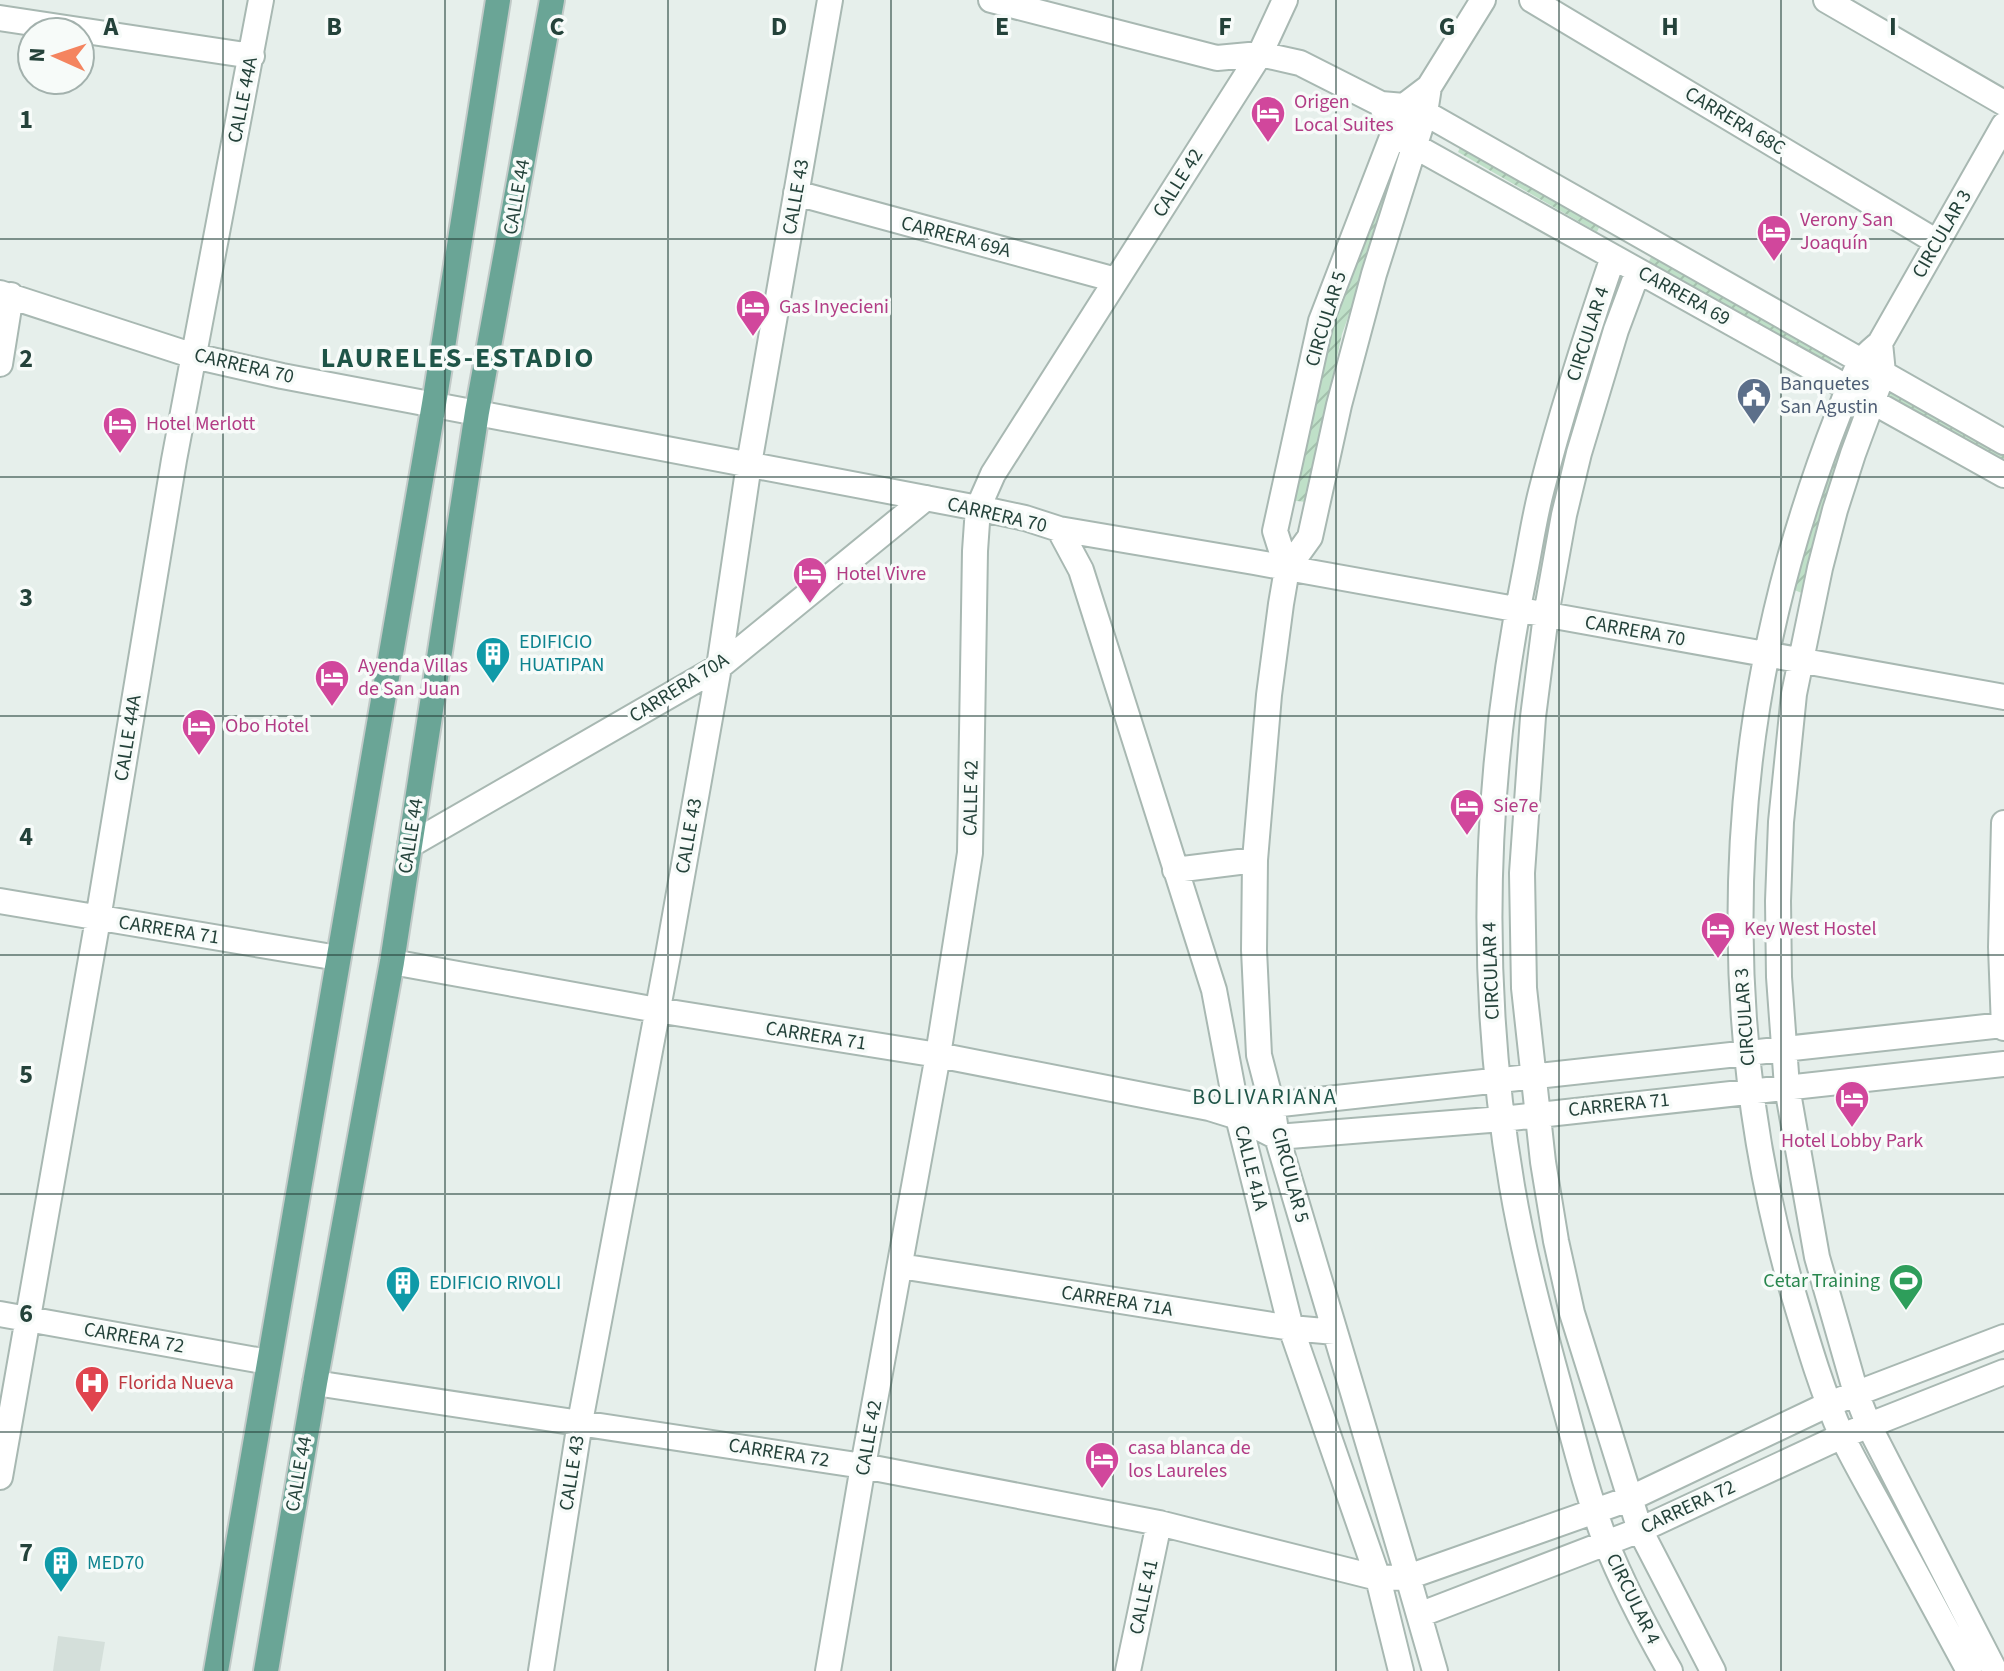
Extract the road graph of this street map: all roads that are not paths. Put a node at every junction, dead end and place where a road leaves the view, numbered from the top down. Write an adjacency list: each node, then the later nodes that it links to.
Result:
1 (261, 0): 14 (street, CALLE 44A)
2 (498, 0): 32 (main road)
3 (552, 0): 33 (main road, CALLE 44)
4 (830, 0): 19 (street, CALLE 43)
5 (991, 0): 11 (street, CARRERA 69)
6 (1285, 0): 13 (street, CALLE 42)
7 (1483, 0): 16 (street, CIRCULAR 5)
8 (1532, 0): 20 (street, CARRERA 68C)
9 (1826, 0): 15 (street)
10 (26, 11): 12 (street); 14 (street)
11 (1083, 11): 13 (street, CARRERA 69)
12 (0, 18)
13 (1260, 54): 16 (street, CARRERA 69); 23 (street, CALLE 42)
14 (252, 56): 26 (street, CALLE 44A)
15 (2004, 103)
16 (1403, 108): 18 (street, CIRCULAR 5); 18 (street); 27 (street, CARRERA 69)
17 (2004, 125): 20 (street, CIRCULAR 3)
18 (1404, 140): 21 (street, CARRERA 69); 40 (street, CIRCULAR 5); 40 (street, CIRCULAR 5)
19 (796, 193): 23 (street, CARRERA 69A); 35 (street, CALLE 43)
20 (1937, 242): 25 (street, CIRCULAR 3)
21 (1613, 257): 22 (street, CARRERA 69); 41 (street, CIRCULAR 4)
22 (1638, 271): 30 (street, CARRERA 69); 42 (street, CIRCULAR 4)
23 (1116, 280): 38 (street, CALLE 42)
24 (5, 294): 26 (street, CARRERA 70); 28 (street)
25 (1880, 343): 27 (street, CIRCULAR 3); 29 (street, CIRCULAR 3)
26 (194, 356): 32 (street, CARRERA 70); 56 (street, CALLE 44A)
27 (1861, 360): 29 (street, CARRERA 69); 30 (street, CIRCULAR 3)
28 (0, 364)
29 (1883, 373): 31 (street, CIRCULAR 3); 34 (street, CARRERA 69)
30 (1849, 388): 31 (street, CARRERA 69); 43 (street, CIRCULAR 3)
31 (1871, 401): 36 (street, CARRERA 69); 44 (street, CIRCULAR 3)
32 (434, 404): 33 (street, CARRERA 70); 57 (main road)
33 (477, 412): 35 (street, CARRERA 70); 48 (main road, CALLE 44)
34 (2004, 442)
35 (749, 464): 37 (street, CARRERA 70); 45 (street, CALLE 43)
36 (2004, 475)
37 (926, 498): 38 (street, CARRERA 70); 45 (street, CARRERA 70A)
38 (978, 508): 39 (street, CARRERA 70); 63 (street, CALLE 42)
39 (1059, 529): 40 (street, CARRERA 70); 50 (street, CALLE 41A)
40 (1287, 569): 41 (street, CARRERA 70); 49 (street, CIRCULAR 5)
41 (1517, 609): 42 (street, CARRERA 70); 51 (street, CIRCULAR 4)
42 (1546, 615): 43 (street, CARRERA 70); 52 (street, CIRCULAR 4)
43 (1767, 654): 44 (street, CARRERA 70); 54 (street, CIRCULAR 3)
44 (1800, 660): 46 (street, CARRERA 70); 55 (street, CIRCULAR 3)
45 (719, 667): 48 (street, CARRERA 70A); 59 (street, CALLE 43)
46 (2004, 697)
47 (2004, 823): 60 (street)
48 (410, 845): 58 (main road, CALLE 44)
49 (1255, 860): 50 (street); 69 (street, CIRCULAR 5)
50 (1175, 870): 71 (street, CALLE 41A)
51 (1489, 872): 52 (street); 66 (street, CIRCULAR 4)
52 (1522, 873): 65 (street, CIRCULAR 4)
53 (0, 901): 56 (street, CARRERA 71)
54 (1741, 901): 55 (street); 62 (street, CIRCULAR 3)
55 (1778, 901): 61 (street, CIRCULAR 3)
56 (98, 919): 57 (street, CARRERA 71); 77 (street, CALLE 44A)
57 (338, 958): 82 (main road)
58 (392, 962): 59 (street, CARRERA 71); 84 (main road, CALLE 44)
59 (657, 1010): 63 (street, CARRERA 71); 87 (street, CALLE 43)
60 (2004, 1026): 61 (street, CARRERA 71)
61 (1783, 1049): 62 (street, CARRERA 71); 67 (street, CIRCULAR 3)
62 (1747, 1053): 65 (street, CARRERA 71); 68 (street, CIRCULAR 3)
63 (938, 1055): 71 (street, CARRERA 71); 74 (street, CALLE 42)
64 (2004, 1064): 67 (street, CARRERA 71)
65 (1535, 1077): 66 (street, CARRERA 71); 70 (street, CIRCULAR 4)
66 (1498, 1081): 69 (street, CARRERA 71); 72 (street, CIRCULAR 4)
67 (1787, 1087): 68 (street, CARRERA 71); 85 (street, CIRCULAR 3)
68 (1751, 1091): 70 (street, CARRERA 71); 86 (street, CIRCULAR 3)
69 (1272, 1105): 71 (street, CARRERA 71); 73 (street, CIRCULAR 5)
70 (1537, 1114): 72 (street, CARRERA 71); 75 (street, CIRCULAR 4)
71 (1238, 1117): 73 (street, CARRERA 71); 79 (street, CALLE 41A)
72 (1502, 1119): 73 (street, CARRERA 71); 78 (street, CIRCULAR 4)
73 (1277, 1137): 80 (street, CIRCULAR 5)
74 (900, 1266): 79 (street, CARRERA 71A); 90 (street, CALLE 42)
75 (1572, 1313): 78 (street); 92 (street, CIRCULAR 4)
76 (0, 1314): 77 (street, CARRERA 72)
77 (28, 1319): 82 (street, CARRERA 72); 91 (street, CALLE 44A)
78 (1541, 1320): 93 (street, CIRCULAR 4)
79 (1291, 1328): 80 (street, CARRERA 71A); 98 (street, CALLE 41A)
80 (1335, 1332): 97 (street, CIRCULAR 5)
81 (2004, 1337): 85 (street, CARRERA 72)
82 (268, 1362): 100 (main road)
83 (2004, 1372): 88 (street, CARRERA 72)
84 (315, 1383): 87 (street, CARRERA 72); 101 (main road, CALLE 44)
85 (1856, 1393): 86 (street, CARRERA 72); 88 (street, CIRCULAR 3)
86 (1829, 1404): 89 (street, CIRCULAR 3); 92 (street, CARRERA 72)
87 (580, 1422): 90 (street, CARRERA 72); 102 (street, CALLE 43)
88 (1869, 1426): 89 (street, CARRERA 72); 110 (street, CIRCULAR 3)
89 (1842, 1436): 95 (street, CARRERA 72); 109 (street, CIRCULAR 3)
90 (863, 1466): 94 (street, CARRERA 72); 103 (street, CALLE 42)
91 (0, 1477)
92 (1629, 1499): 93 (street, CARRERA 72); 95 (street, CIRCULAR 4)
93 (1595, 1512): 96 (street, CIRCULAR 4); 97 (street, CARRERA 72)
94 (1159, 1523): 98 (street, CARRERA 72); 104 (street, CALLE 41)
95 (1640, 1530): 96 (street, CARRERA 72); 108 (street, CIRCULAR 4)
96 (1606, 1543): 99 (street, CARRERA 72); 107 (street, CIRCULAR 4)
97 (1408, 1577): 98 (street, CARRERA 72); 99 (street, CIRCULAR 5)
98 (1378, 1578): 99 (street, CARRERA 72); 105 (street, CALLE 41A)
99 (1419, 1615): 106 (street, CIRCULAR 5)
100 (216, 1671)
101 (266, 1671)
102 (541, 1671)
103 (828, 1671)
104 (1128, 1671)
105 (1401, 1671)
106 (1435, 1671)
107 (1670, 1671)
108 (1713, 1671)
109 (1969, 1671)
110 (1995, 1671)

